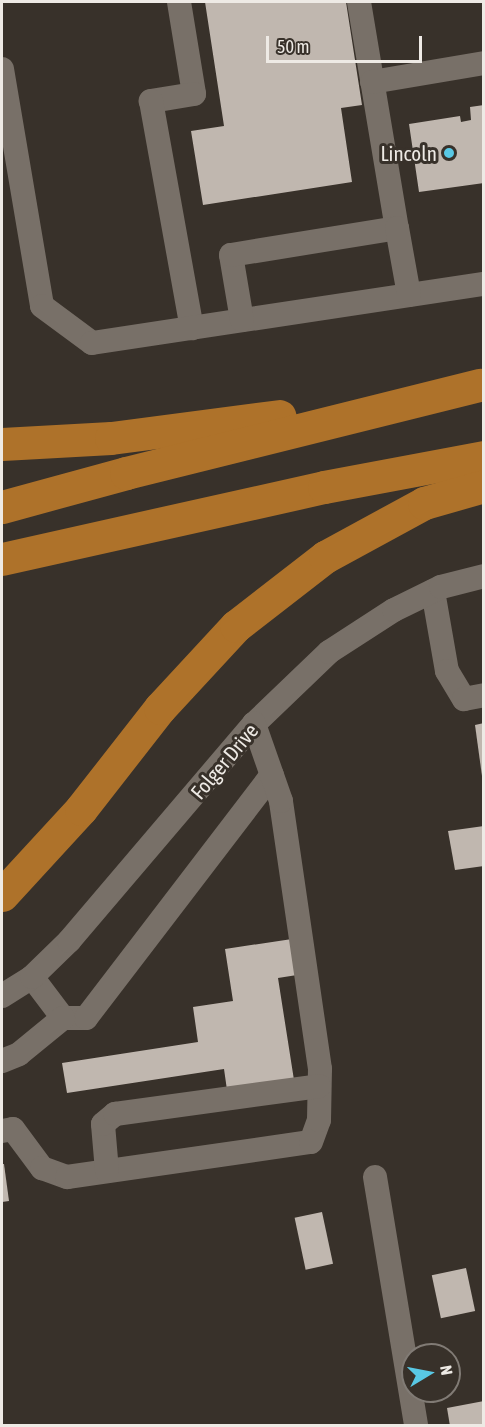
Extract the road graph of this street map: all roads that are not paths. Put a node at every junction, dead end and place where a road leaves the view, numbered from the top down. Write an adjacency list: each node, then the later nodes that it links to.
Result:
1 (179, 2): 10 (street)
2 (359, 2): 5 (street)
3 (483, 63): 5 (street)
4 (2, 69): 10 (street)
5 (372, 82): 6 (street)
6 (397, 228): 8 (street); 9 (street)
7 (483, 284): 8 (street)
8 (409, 295): 9 (street)
9 (242, 320): 10 (street)
10 (192, 328)
11 (482, 385): 12 (highway); 15 (highway)
12 (2, 444)
13 (483, 457): 16 (highway)
14 (483, 486): 22 (highway)
15 (2, 507)
16 (2, 559)
17 (483, 576): 18 (street, Folger Drive)
18 (433, 591): 19 (street); 20 (street, Folger Drive)
19 (483, 694)
20 (254, 724): 21 (street); 23 (street, Folger Drive)
21 (272, 775): 25 (street); 27 (street)
22 (2, 895)
23 (32, 977): 24 (street, Folger Drive); 25 (street)
24 (2, 996)
25 (63, 1018): 26 (street)
26 (2, 1061)
27 (319, 1086): 29 (street); 29 (street)
28 (2, 1131): 29 (street)
29 (107, 1171)
30 (375, 1177): 31 (street)
31 (416, 1425)

